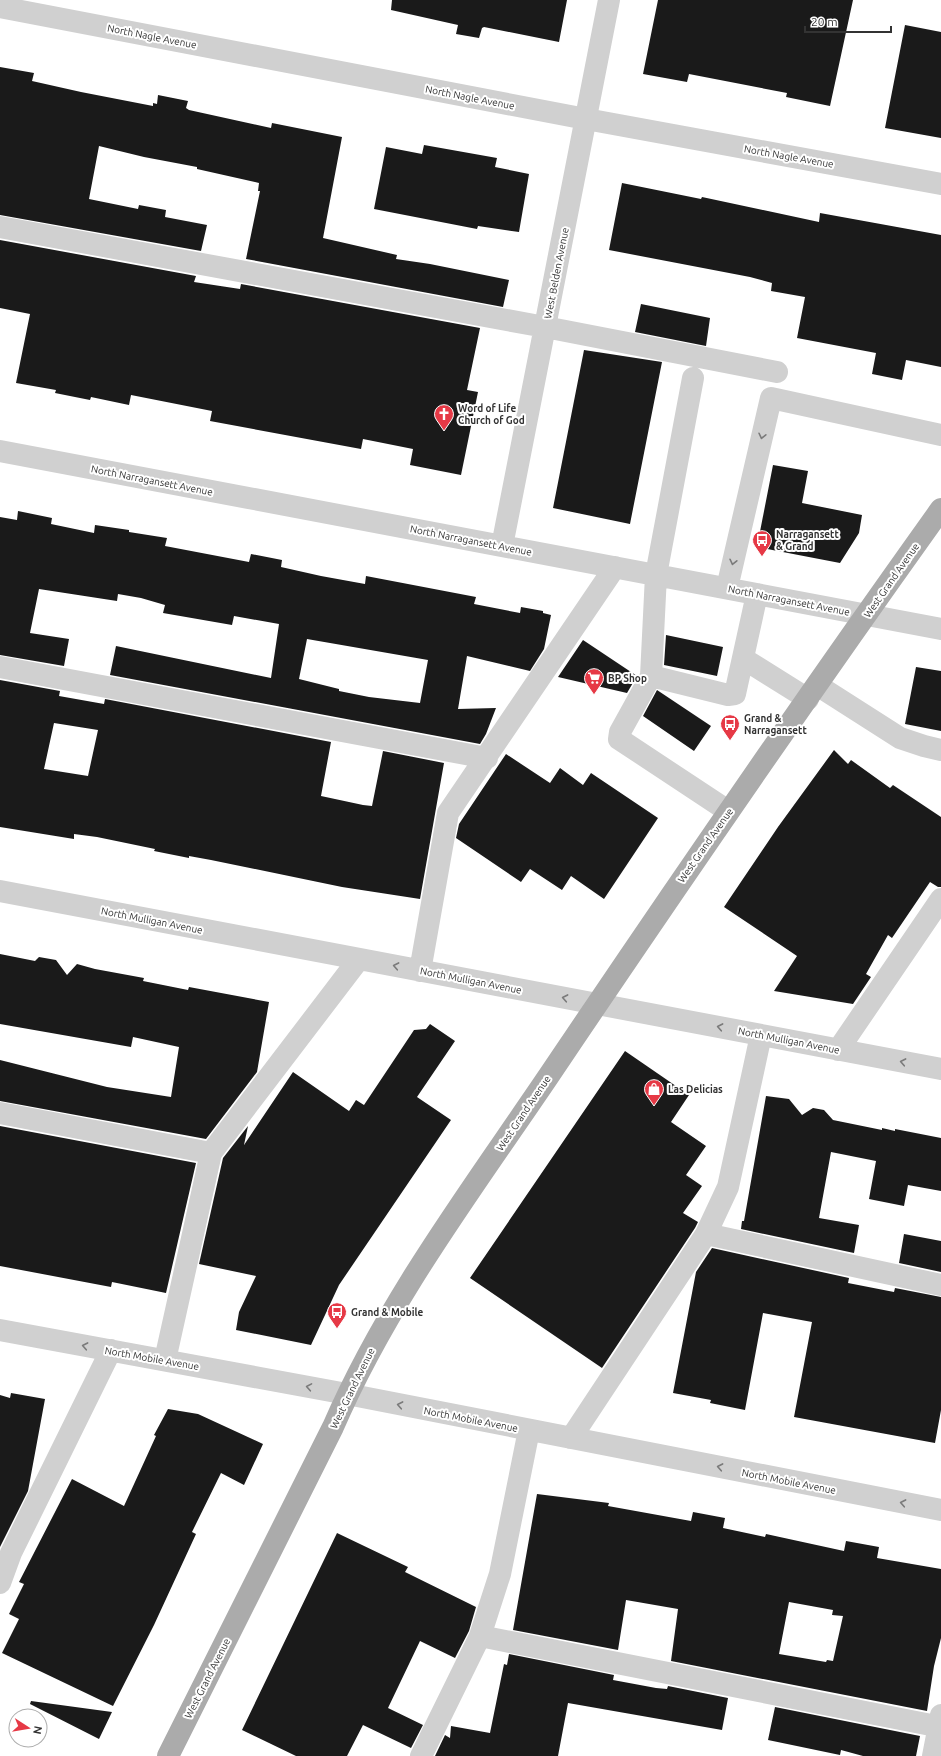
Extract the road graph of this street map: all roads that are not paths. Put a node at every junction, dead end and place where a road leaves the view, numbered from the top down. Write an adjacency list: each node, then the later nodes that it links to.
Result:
1 (609, 0): 3 (street, West Belden Avenue)
2 (0, 7): 3 (street, North Nagle Avenue)
3 (586, 119): 4 (street, North Nagle Avenue); 6 (street, West Belden Avenue)
4 (941, 184)
5 (0, 227): 6 (street)
6 (545, 327): 7 (street); 12 (street, West Belden Avenue)
7 (777, 372)
8 (693, 378): 14 (street)
9 (941, 435): 15 (street, one-way to 15)
10 (0, 451): 12 (street, North Narragansett Avenue)
11 (941, 508): 17 (main road, West Grand Avenue)
12 (502, 546): 13 (street, North Narragansett Avenue)
13 (615, 567): 14 (street, North Narragansett Avenue); 24 (street)
14 (656, 575): 15 (street, North Narragansett Avenue); 21 (street)
15 (726, 588): 16 (street, North Narragansett Avenue)
16 (757, 594): 17 (street, North Narragansett Avenue); 19 (street)
17 (867, 615): 18 (street, North Narragansett Avenue); 22 (main road, West Grand Avenue)
18 (941, 629)
19 (744, 659): 21 (street); 22 (street)
20 (0, 667): 24 (street)
21 (651, 676): 25 (street)
22 (813, 692): 23 (street); 25 (main road, West Grand Avenue)
23 (941, 750)
24 (487, 758): 29 (street)
25 (728, 811): 30 (main road, West Grand Avenue)
26 (0, 892): 28 (street, North Mulligan Avenue)
27 (941, 899): 32 (street)
28 (359, 959): 29 (street, North Mulligan Avenue, one-way to 28); 35 (street)
29 (420, 971): 30 (street, North Mulligan Avenue, one-way to 29)
30 (597, 1004): 31 (street, North Mulligan Avenue, one-way to 30); 41 (main road, West Grand Avenue)
31 (761, 1035): 32 (street, North Mulligan Avenue); 36 (street)
32 (838, 1050): 33 (street, North Mulligan Avenue, one-way to 32)
33 (941, 1069)
34 (0, 1113): 35 (street)
35 (210, 1153): 40 (street)
36 (706, 1234): 37 (street); 43 (street)
37 (941, 1285)
38 (0, 1330): 39 (street, North Mobile Avenue, one-way to 38)
39 (111, 1350): 40 (street, North Mobile Avenue); 45 (street)
40 (165, 1360): 41 (street, North Mobile Avenue, one-way to 40)
41 (347, 1394): 42 (street, North Mobile Avenue, one-way to 41); 49 (main road, West Grand Avenue)
42 (529, 1430): 43 (street, North Mobile Avenue); 47 (street)
43 (571, 1438): 44 (street, North Mobile Avenue, one-way to 43)
44 (941, 1510)
45 (6, 1552): 46 (street)
46 (0, 1583)
47 (480, 1636): 48 (street); 50 (street)
48 (940, 1723): 51 (street)
49 (168, 1756)
50 (421, 1756)
51 (933, 1756)

